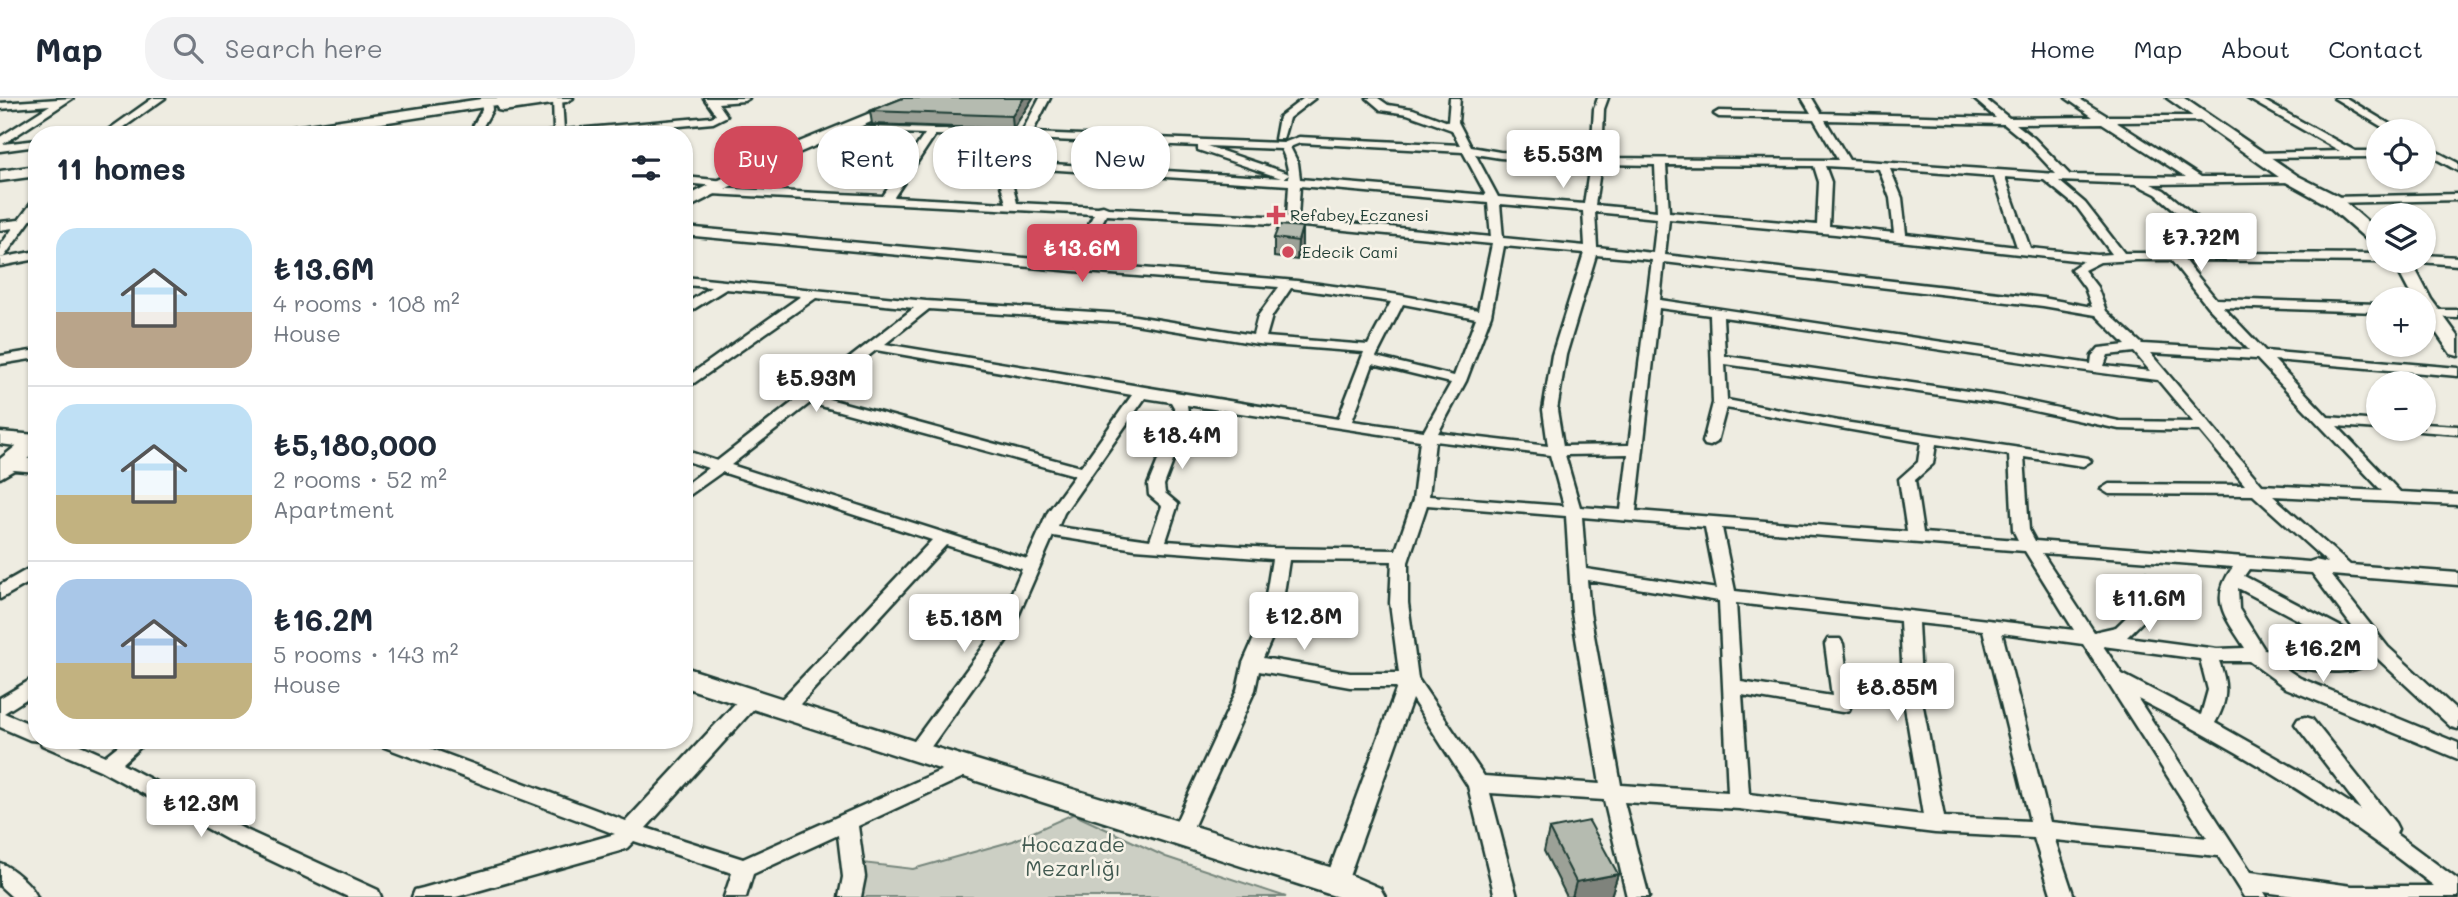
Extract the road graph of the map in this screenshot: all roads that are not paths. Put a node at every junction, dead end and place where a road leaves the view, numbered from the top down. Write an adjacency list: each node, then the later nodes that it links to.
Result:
1 (160, 98): 28 (street)
2 (517, 98): 19 (street)
3 (744, 98): 18 (street)
4 (920, 98): 34 (street)
5 (1045, 98): 35 (street)
6 (1310, 98): 41 (street)
7 (1372, 98): 36 (street)
8 (1455, 98): 36 (street)
9 (1602, 98): 52 (street)
10 (1807, 98): 22 (street)
11 (1978, 98): 25 (street)
12 (2071, 98): 26 (street)
13 (2174, 98): 23 (street)
14 (2252, 98): 48 (street)
15 (2339, 98): 24 (street)
16 (66, 99): 20 (street); 42 (street)
17 (561, 99): 19 (street); 32 (street)
18 (710, 99): 27 (street)
19 (486, 104): 29 (street); 30 (street); 31 (street)
20 (0, 106)
21 (1719, 114): 22 (street)
22 (1818, 116): 25 (street); 54 (street)
23 (2205, 118): 26 (street); 50 (street)
24 (2375, 119)
25 (2003, 121): 26 (street); 64 (street)
26 (2111, 121): 66 (street)
27 (673, 124): 33 (street)
28 (119, 126)
29 (336, 126)
30 (370, 126)
31 (477, 126)
32 (559, 126)
33 (648, 126)
34 (849, 126)
35 (1031, 126)
36 (1456, 128): 45 (street)
37 (919, 131): 38 (street)
38 (932, 131): 76 (street)
39 (1057, 136): 40 (street)
40 (1183, 141): 41 (street); 67 (street)
41 (1281, 141): 45 (street); 67 (street)
42 (0, 142)
43 (28, 144): 44 (street)
44 (0, 148)
45 (1467, 151): 52 (street); 78 (street)
46 (2436, 151): 47 (street)
47 (2458, 152)
48 (2352, 154): 49 (street); 50 (street)
49 (2366, 154)
50 (2259, 156): 65 (street)
51 (2436, 156): 57 (street)
52 (1596, 161): 53 (street); 81 (street)
53 (1660, 162): 55 (street); 84 (street)
54 (1845, 163): 55 (street); 56 (street)
55 (1819, 164): 88 (street)
56 (1883, 166): 60 (street); 91 (street)
57 (2458, 167)
58 (1057, 168): 67 (street)
59 (28, 172): 61 (street)
60 (1998, 173): 62 (street); 94 (street)
61 (0, 176)
62 (2046, 176): 64 (street); 100 (street)
63 (28, 178): 70 (street)
64 (2066, 178): 68 (street)
65 (2292, 179): 66 (street); 79 (street)
66 (2199, 180): 68 (street)
67 (1295, 181): 78 (street); 85 (street)
68 (2136, 181): 97 (street)
69 (693, 182): 71 (street)
70 (0, 183)
71 (714, 186)
72 (715, 189): 77 (street)
73 (750, 189): 76 (street)
74 (1008, 189): 80 (street)
75 (2458, 197): 79 (street)
76 (888, 198): 80 (street)
77 (693, 200)
78 (1494, 200): 81 (street); 92 (street)
79 (2332, 200): 89 (street)
80 (1012, 205): 82 (street)
81 (1589, 208): 84 (street); 93 (street)
82 (1103, 209): 85 (street); 106 (street)
83 (28, 216): 86 (street)
84 (1663, 217): 88 (street); 99 (street)
85 (1292, 221): 92 (street)
86 (23, 223): 87 (street); 95 (street)
87 (0, 226)
88 (1823, 229): 91 (street)
89 (2366, 230)
90 (693, 232): 106 (street)
91 (1900, 238): 94 (street)
92 (1498, 240): 93 (street); 121 (street)
93 (1591, 250): 99 (street); 151 (street)
94 (2025, 252): 102 (street)
95 (0, 254)
96 (2174, 256): 97 (street); 100 (street); 113 (street)
97 (2236, 256): 101 (street)
98 (28, 257): 105 (street)
99 (1658, 257): 112 (street); 118 (street)
100 (2121, 257): 102 (street)
101 (2366, 258)
102 (2097, 259): 118 (street)
103 (2436, 260): 104 (street)
104 (2458, 261)
105 (0, 262)
106 (1073, 267): 108 (street)
107 (693, 282): 109 (street)
108 (1287, 284): 111 (street); 123 (street)
109 (723, 285): 110 (street); 114 (street)
110 (813, 294): 115 (street); 135 (street)
111 (1399, 299): 121 (street); 127 (street)
112 (1653, 303): 119 (street); 150 (street)
113 (2212, 303): 116 (street); 129 (street)
114 (693, 305)
115 (926, 305): 123 (street); 124 (street)
116 (2366, 307)
117 (2436, 309): 120 (street)
118 (2101, 312): 125 (street)
119 (1716, 313): 130 (street); 132 (street)
120 (2458, 314)
121 (1484, 315): 136 (street)
122 (2436, 321): 126 (street)
123 (1258, 340): 127 (street)
124 (875, 346): 137 (street); 138 (street)
125 (2138, 349): 129 (street); 132 (street); 134 (street)
126 (2458, 350)
127 (1370, 354): 136 (street); 142 (street)
128 (28, 355): 131 (street)
129 (2261, 355): 133 (street); 141 (street)
130 (1720, 359): 140 (street); 144 (street)
131 (0, 360)
132 (2097, 369): 134 (street)
133 (2458, 372)
134 (2159, 376): 144 (street)
135 (693, 380)
136 (1460, 381): 147 (street)
137 (1141, 393): 139 (street); 157 (street)
138 (809, 398): 156 (street); 157 (street)
139 (1176, 398): 142 (street); 171 (street)
140 (1720, 403): 148 (street); 149 (street)
141 (2323, 421): 143 (street); 162 (street)
142 (1343, 424): 147 (street)
143 (2366, 424)
144 (2201, 427): 161 (street)
145 (2436, 429): 146 (street)
146 (2458, 430)
147 (1428, 438): 151 (street); 163 (street)
148 (1929, 439): 152 (street); 170 (street)
149 (1710, 442)
150 (1636, 449): 151 (street); 166 (street)
151 (1556, 451): 165 (street)
152 (2016, 452): 155 (street); 172 (street)
153 (20, 453): 158 (street)
154 (693, 458): 156 (street)
155 (2083, 461)
156 (722, 467): 159 (street); 169 (street)
157 (1083, 472): 168 (street)
158 (0, 482)
159 (693, 488)
160 (2109, 489): 161 (street)
161 (2257, 490): 162 (street); 178 (street)
162 (2395, 496): 164 (street)
163 (1421, 500): 165 (street); 174 (street)
164 (2458, 500)
165 (1574, 512): 166 (street); 179 (street)
166 (1628, 515): 167 (street)
167 (1712, 521): 170 (street); 185 (street)
168 (1047, 530): 171 (street); 177 (street)
169 (943, 538): 177 (street); 201 (street)
170 (1916, 538): 172 (street)
171 (1157, 544): 173 (street)
172 (2030, 547): 175 (street); 188 (street)
173 (1281, 556): 174 (street); 193 (street)
174 (1402, 556): 196 (street)
175 (2246, 561): 176 (street); 181 (street)
176 (2315, 566): 178 (street); 190 (street)
177 (1032, 567): 211 (street)
178 (2344, 569): 183 (street)
179 (1578, 573): 185 (street); 215 (street)
180 (28, 575): 184 (street)
181 (2232, 578): 190 (street); 192 (street)
182 (2146, 579): 188 (street)
183 (2458, 580)
184 (0, 593)
185 (1727, 596): 186 (street); 197 (street)
186 (1909, 616): 187 (street); 218 (street)
187 (1991, 625): 188 (street); 219 (street)
188 (2088, 638): 191 (street); 194 (street)
189 (1834, 645): 197 (street)
190 (2374, 647): 192 (street); 203 (street)
191 (2207, 654): 192 (street); 204 (street)
192 (2252, 654): 210 (street)
193 (1252, 663): 196 (street); 221 (street)
194 (2113, 678): 204 (street); 223 (street)
195 (693, 680): 199 (street)
196 (1409, 680): 214 (street); 226 (street)
197 (1733, 687): 216 (street)
198 (28, 689): 200 (street)
199 (751, 699): 201 (street); 220 (street)
200 (0, 707)
201 (783, 710): 211 (street)
202 (0, 719): 206 (street)
203 (2458, 722)
204 (2205, 724): 222 (street)
205 (2305, 724): 222 (street)
206 (28, 731)
207 (70, 749): 212 (street)
208 (127, 749): 212 (street)
209 (410, 749): 220 (street)
210 (2458, 751)
211 (916, 753): 213 (street)
212 (107, 765): 230 (street)
213 (965, 768): 217 (street); 221 (street)
214 (1478, 784): 215 (street); 235 (street)
215 (1612, 793): 216 (street); 236 (street)
216 (1739, 801): 218 (street)
217 (847, 823): 224 (street); 233 (street)
218 (1936, 825): 219 (street)
219 (2042, 830): 223 (street); 237 (street)
220 (630, 831): 224 (street); 231 (street)
221 (1180, 835): 226 (street)
222 (2385, 837): 228 (street)
223 (2222, 848): 227 (street)
224 (744, 868): 232 (street)
225 (0, 872): 229 (street)
226 (1336, 883): 234 (street)
227 (2250, 888): 228 (street)
228 (2458, 893)
229 (26, 897)
230 (370, 897)
231 (423, 897)
232 (735, 897)
233 (850, 897)
234 (1369, 897)
235 (1506, 897)
236 (1638, 897)
237 (2063, 897)

